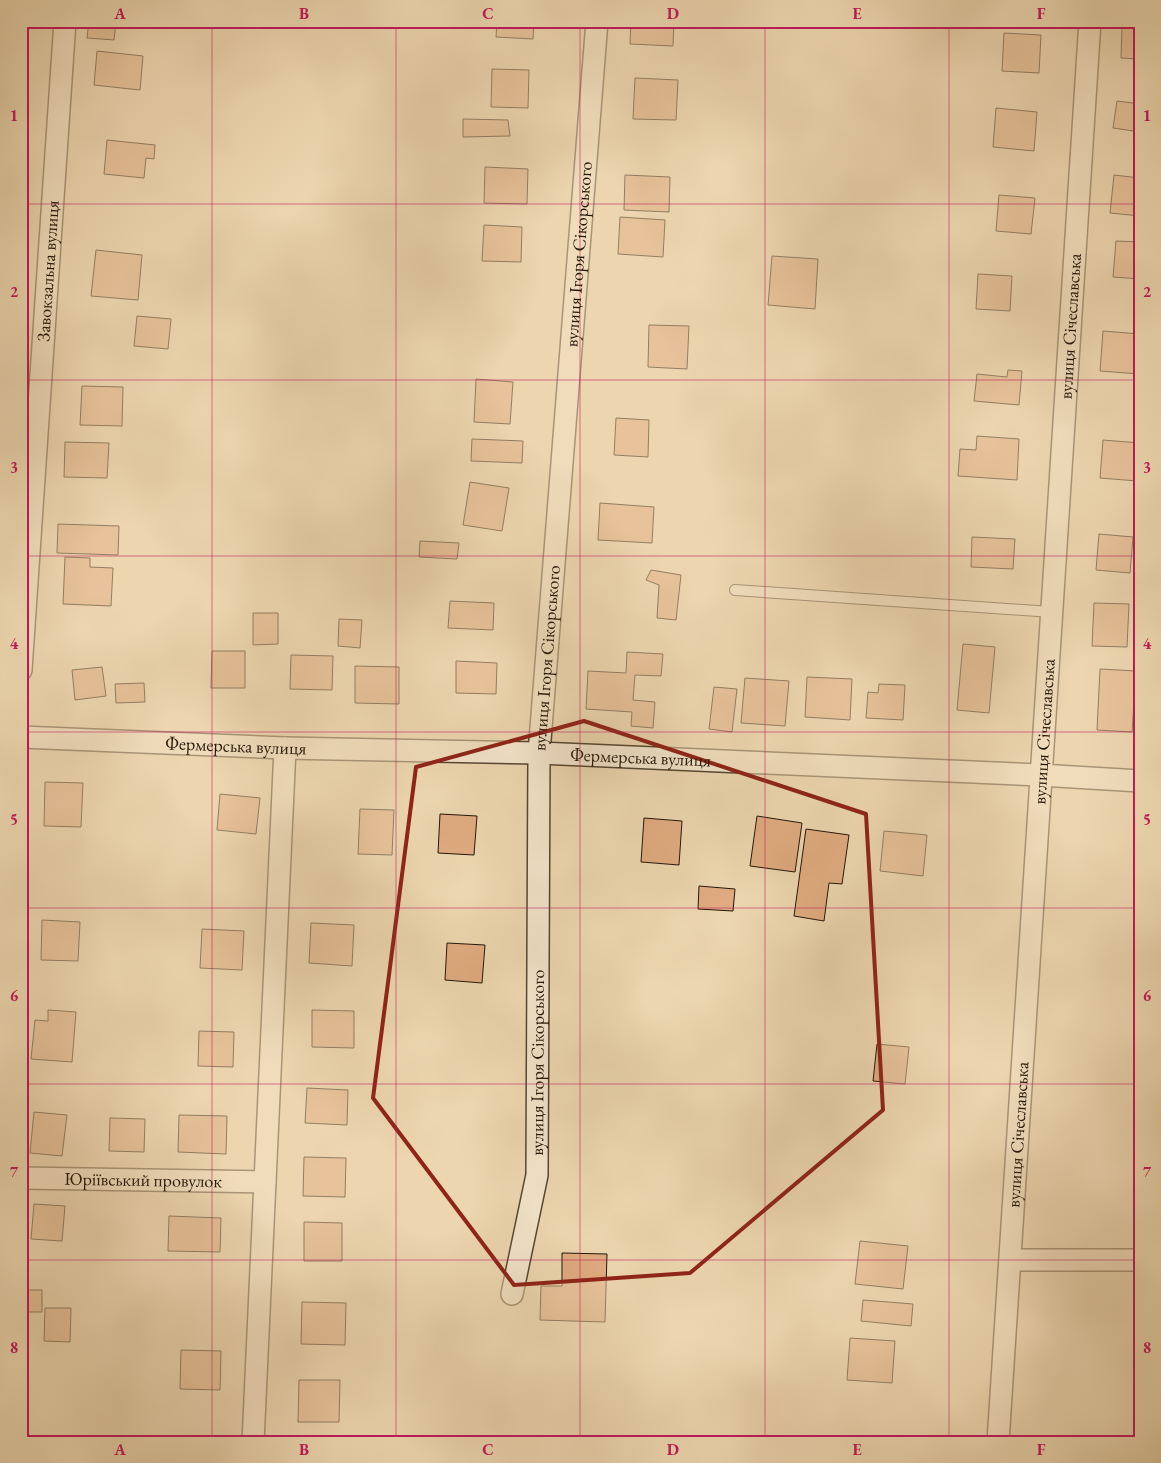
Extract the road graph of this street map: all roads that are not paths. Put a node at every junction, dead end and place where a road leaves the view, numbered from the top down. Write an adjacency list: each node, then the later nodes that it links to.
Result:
1 (65, 21): 6 (street, Завокзальна вулиця)
2 (597, 21): 9 (street, вулиця Ігоря Сікорського)
3 (1090, 21): 5 (street, вулиця Січеславська)
4 (735, 590): 5 (lane)
5 (1052, 612): 10 (street, вулиця Січеславська)
6 (21, 670)
7 (21, 737): 8 (street, Фермерська вулиця)
8 (285, 748): 9 (street, Фермерська вулиця); 13 (street)
9 (539, 753): 10 (street, Фермерська вулиця); 16 (street, вулиця Ігоря Сікорського)
10 (1040, 775): 11 (street, Фермерська вулиця); 14 (street, вулиця Січеславська)
11 (1140, 781)
12 (21, 1178): 13 (street, Юріївський провулок)
13 (265, 1182): 17 (street)
14 (1010, 1260): 15 (street); 18 (street, вулиця Січеславська)
15 (1140, 1260)
16 (512, 1294)
17 (253, 1442)
18 (998, 1442)

